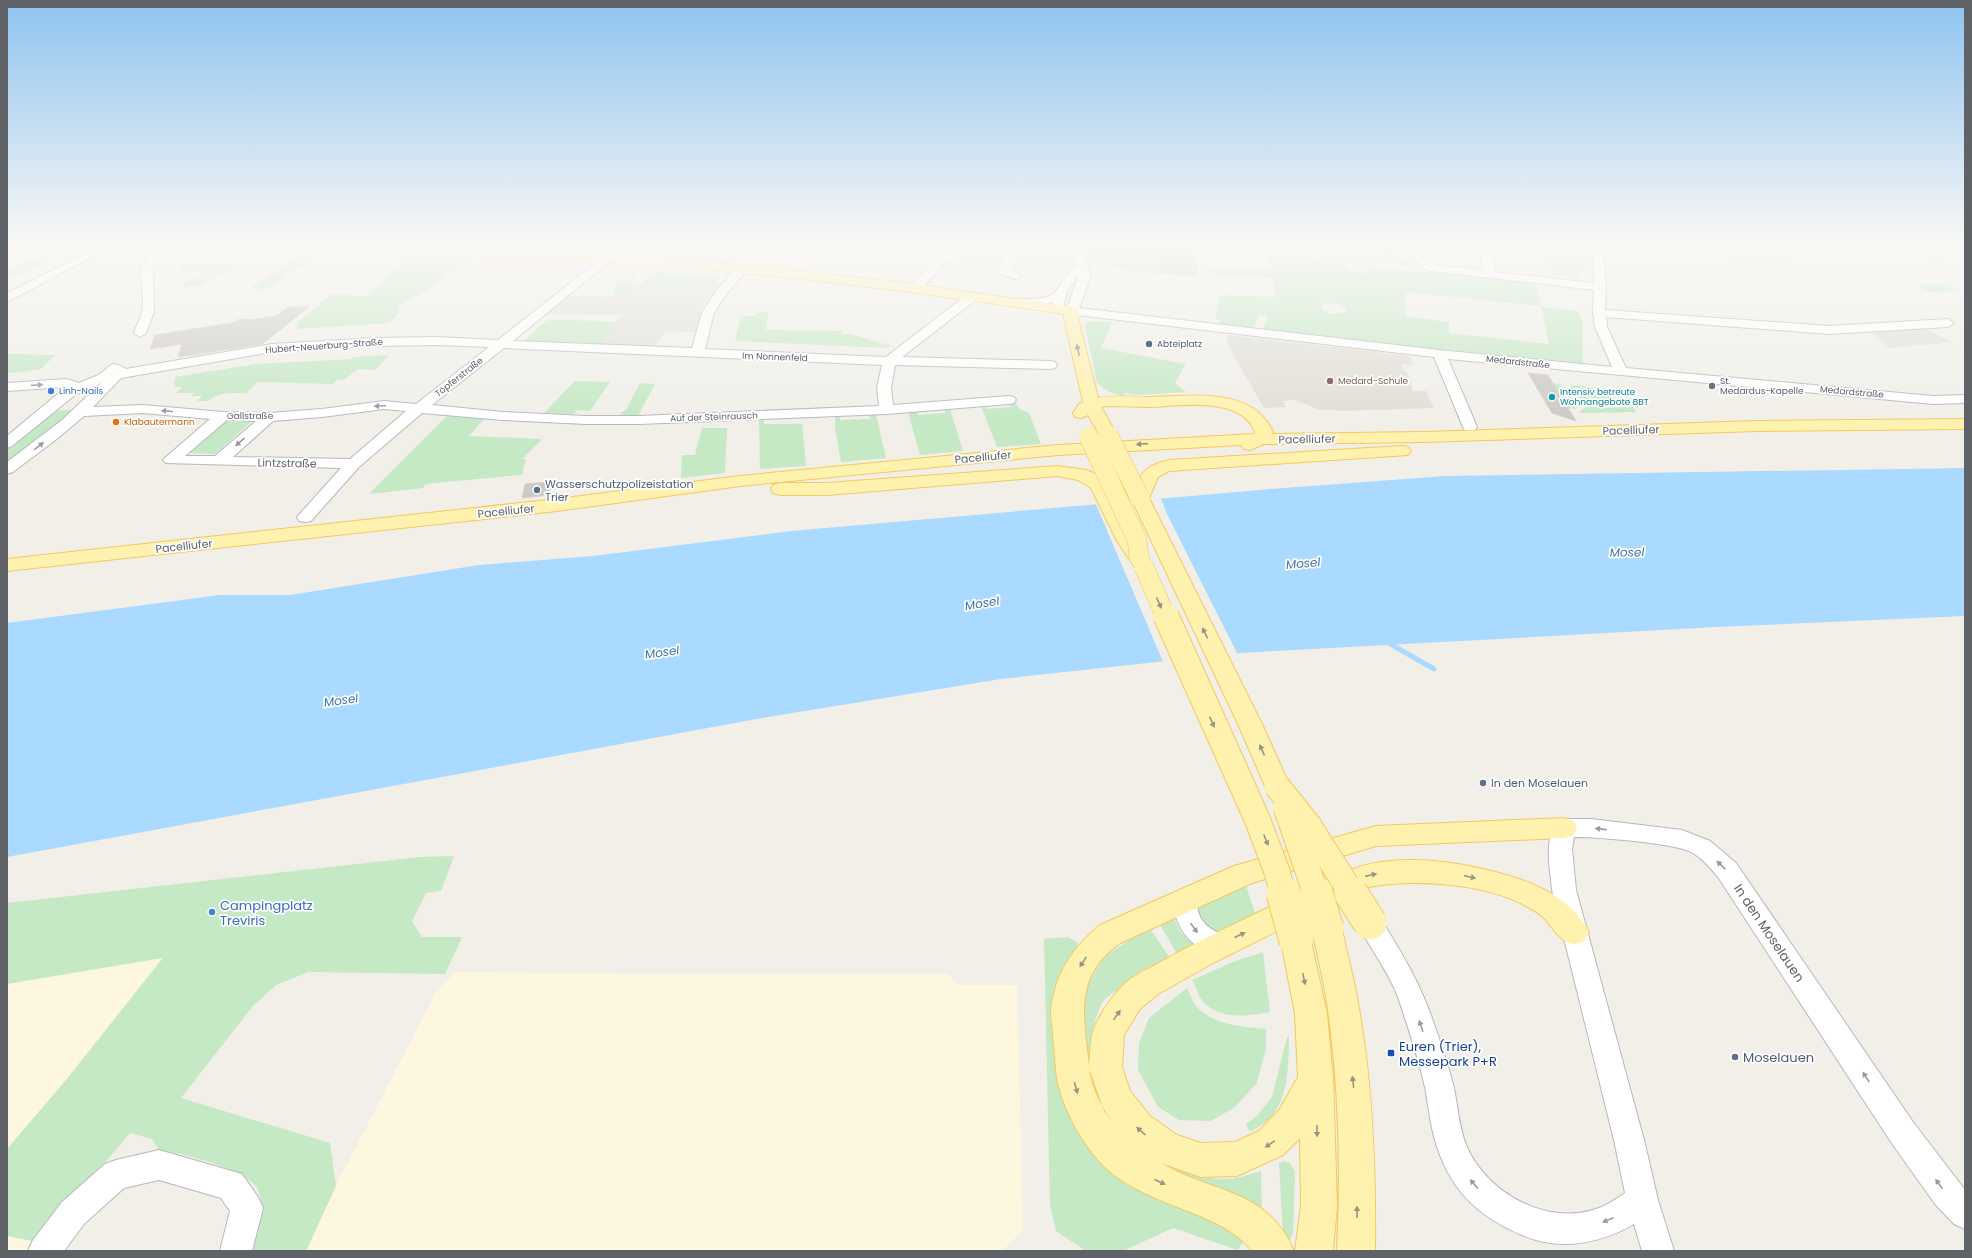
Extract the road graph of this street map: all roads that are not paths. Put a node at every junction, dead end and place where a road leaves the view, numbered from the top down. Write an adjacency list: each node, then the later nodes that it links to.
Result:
1 (148, 306): 15 (street)
2 (548, 306): 16 (street, Töpferstraße)
3 (713, 306): 17 (street)
4 (960, 306): 19 (street)
5 (1030, 306): 11 (main road)
6 (1062, 306): 11 (street)
7 (1069, 306): 11 (street)
8 (1083, 306): 12 (street)
9 (1599, 306): 10 (street)
10 (1598, 313): 13 (street); 22 (street)
11 (1062, 314): 12 (street, Medardstraße); 14 (main road); 29 (main road)
12 (1110, 315): 14 (street); 18 (street, Medardstraße)
13 (1948, 323)
14 (1073, 328): 21 (main road, one-way to 14)
15 (140, 333)
16 (500, 345): 17 (street, Im Nonnenfeld); 23 (street, Hubert-Neuerburg-Straße); 30 (street, Töpferstraße)
17 (697, 353): 19 (street, Im Nonnenfeld)
18 (1439, 354): 22 (street, Medardstraße); 37 (street)
19 (889, 361): 20 (street, Im Nonnenfeld); 31 (street)
20 (1050, 365)
21 (1083, 372): 28 (main road); 29 (main road)
22 (1621, 372): 26 (street, Medardstraße)
23 (113, 374): 25 (street, Hubert-Neuerburg-Straße); 32 (street)
24 (7, 387): 25 (street, one-way to 25)
25 (70, 392): 43 (street)
26 (1965, 399)
27 (1009, 400): 31 (street, Auf der Steinrausch)
28 (1133, 403): 29 (main road); 33 (main road); 39 (main road)
29 (1082, 406): 39 (main road); 53 (main road, bridge)
30 (419, 408): 31 (street, Auf der Steinrausch); 35 (street, Gallstraße, one-way to 35); 48 (street, Töpferstraße)
31 (887, 410)
32 (81, 412): 34 (street, Gallstraße, one-way to 32); 49 (street, one-way to 32)
33 (1245, 414): 40 (main road); 41 (main road); 42 (main road)
34 (223, 416): 35 (street, Gallstraße); 47 (street, Lintzstraße)
35 (269, 417): 47 (street, one-way to 47)
36 (1965, 424): 40 (main road, Pacelliufer)
37 (1470, 427)
38 (1965, 431): 44 (main road, Pacelliufer)
39 (1108, 435): 51 (main road, bridge)
40 (1326, 438): 41 (main road, Pacelliufer)
41 (1260, 439): 42 (main road, Pacelliufer); 45 (main road); 46 (main road)
42 (1181, 442): 54 (main road, Pacelliufer, one-way to 54)
43 (7, 443)
44 (1430, 444): 45 (main road, Pacelliufer); 46 (main road)
45 (1286, 448): 46 (main road, Pacelliufer)
46 (1237, 456): 50 (main road, Pacelliufer); 51 (main road)
47 (219, 461): 48 (street, Lintzstraße)
48 (354, 464): 52 (street, Töpferstraße)
49 (7, 469)
50 (773, 489): 53 (main road); 55 (main road, Pacelliufer)
51 (1140, 498): 56 (main road, one-way to 51)
52 (305, 516)
53 (1140, 557): 62 (main road, one-way to 62, bridge)
54 (7, 565)
55 (7, 575)
56 (1277, 786): 59 (main road, bridge); 69 (main road, one-way to 56, bridge)
57 (1564, 828): 58 (main road); 60 (street); 64 (street, In den Moselauen, one-way to 57)
58 (1184, 900): 61 (street, one-way to 61); 67 (main road, one-way to 67)
59 (1370, 923): 63 (street, one-way to 59)
60 (1574, 932): 61 (main road, one-way to 60); 63 (street)
61 (1218, 945): 62 (main road, one-way to 61)
62 (1316, 1078): 68 (main road, one-way to 68)
63 (1642, 1200): 70 (street)
64 (1965, 1213)
65 (44, 1251): 66 (street)
66 (236, 1251)
67 (1274, 1251)
68 (1314, 1251)
69 (1356, 1251)
70 (1658, 1251)

